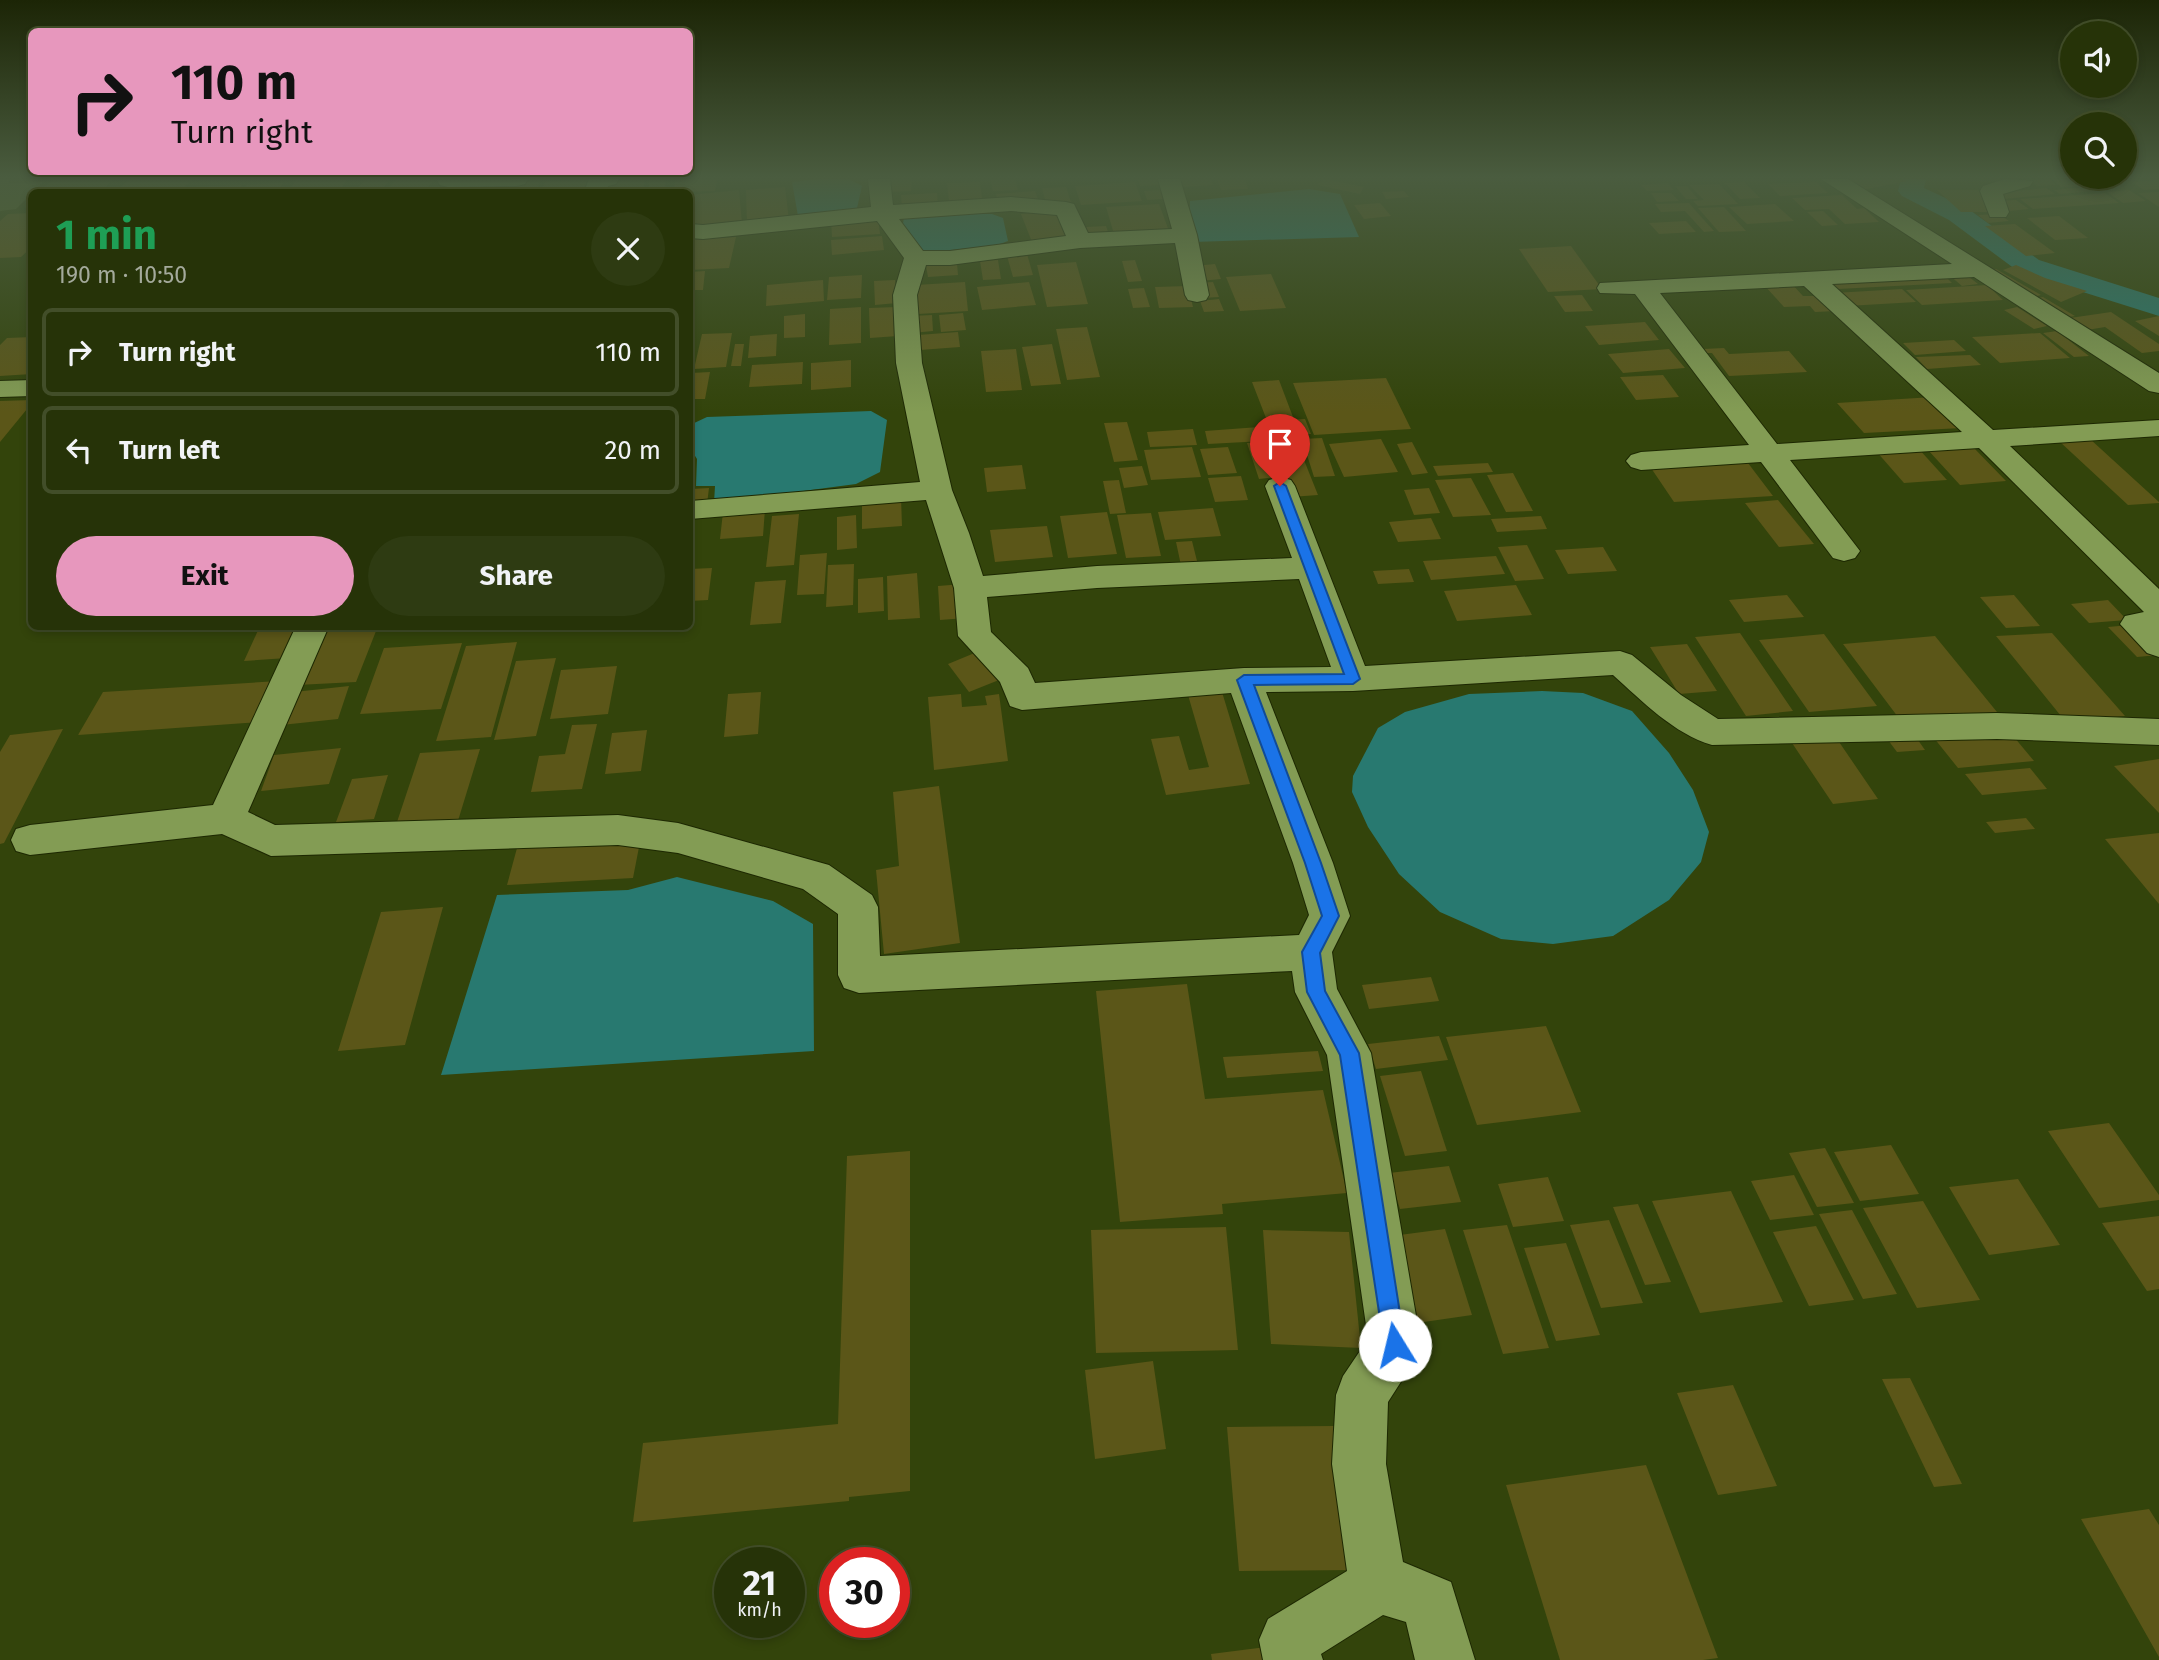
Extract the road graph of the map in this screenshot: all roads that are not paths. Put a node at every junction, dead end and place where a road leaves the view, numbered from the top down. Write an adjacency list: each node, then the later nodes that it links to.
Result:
1 (962, 256): 4 (street)
2 (1189, 256): 9 (street)
3 (1956, 256): 5 (street)
4 (916, 258): 18 (street)
5 (1978, 270): 6 (street); 10 (street)
6 (1810, 277): 7 (street); 14 (street)
7 (1642, 286): 8 (street); 15 (street)
8 (1609, 288)
9 (1196, 295)
10 (2159, 385)
11 (28, 387): 12 (street)
12 (0, 389)
13 (2159, 428): 14 (street)
14 (1987, 440): 15 (street); 23 (street)
15 (1770, 453): 16 (street); 20 (street)
16 (1641, 461)
17 (1280, 486): 21 (street)
18 (937, 490): 19 (street); 22 (street)
19 (693, 510)
20 (1844, 551)
21 (1311, 568): 22 (street); 27 (street)
22 (970, 587): 28 (street)
23 (2159, 608)
24 (2159, 622): 26 (street)
25 (311, 630): 30 (street)
26 (2159, 645)
27 (1353, 679): 28 (street); 29 (street)
28 (1244, 680): 32 (street)
29 (2159, 732)
30 (226, 819): 31 (street); 32 (street)
31 (30, 840)
32 (1311, 952): 33 (street)
33 (1378, 1585): 34 (street); 35 (street)
34 (1293, 1660)
35 (1445, 1660)

